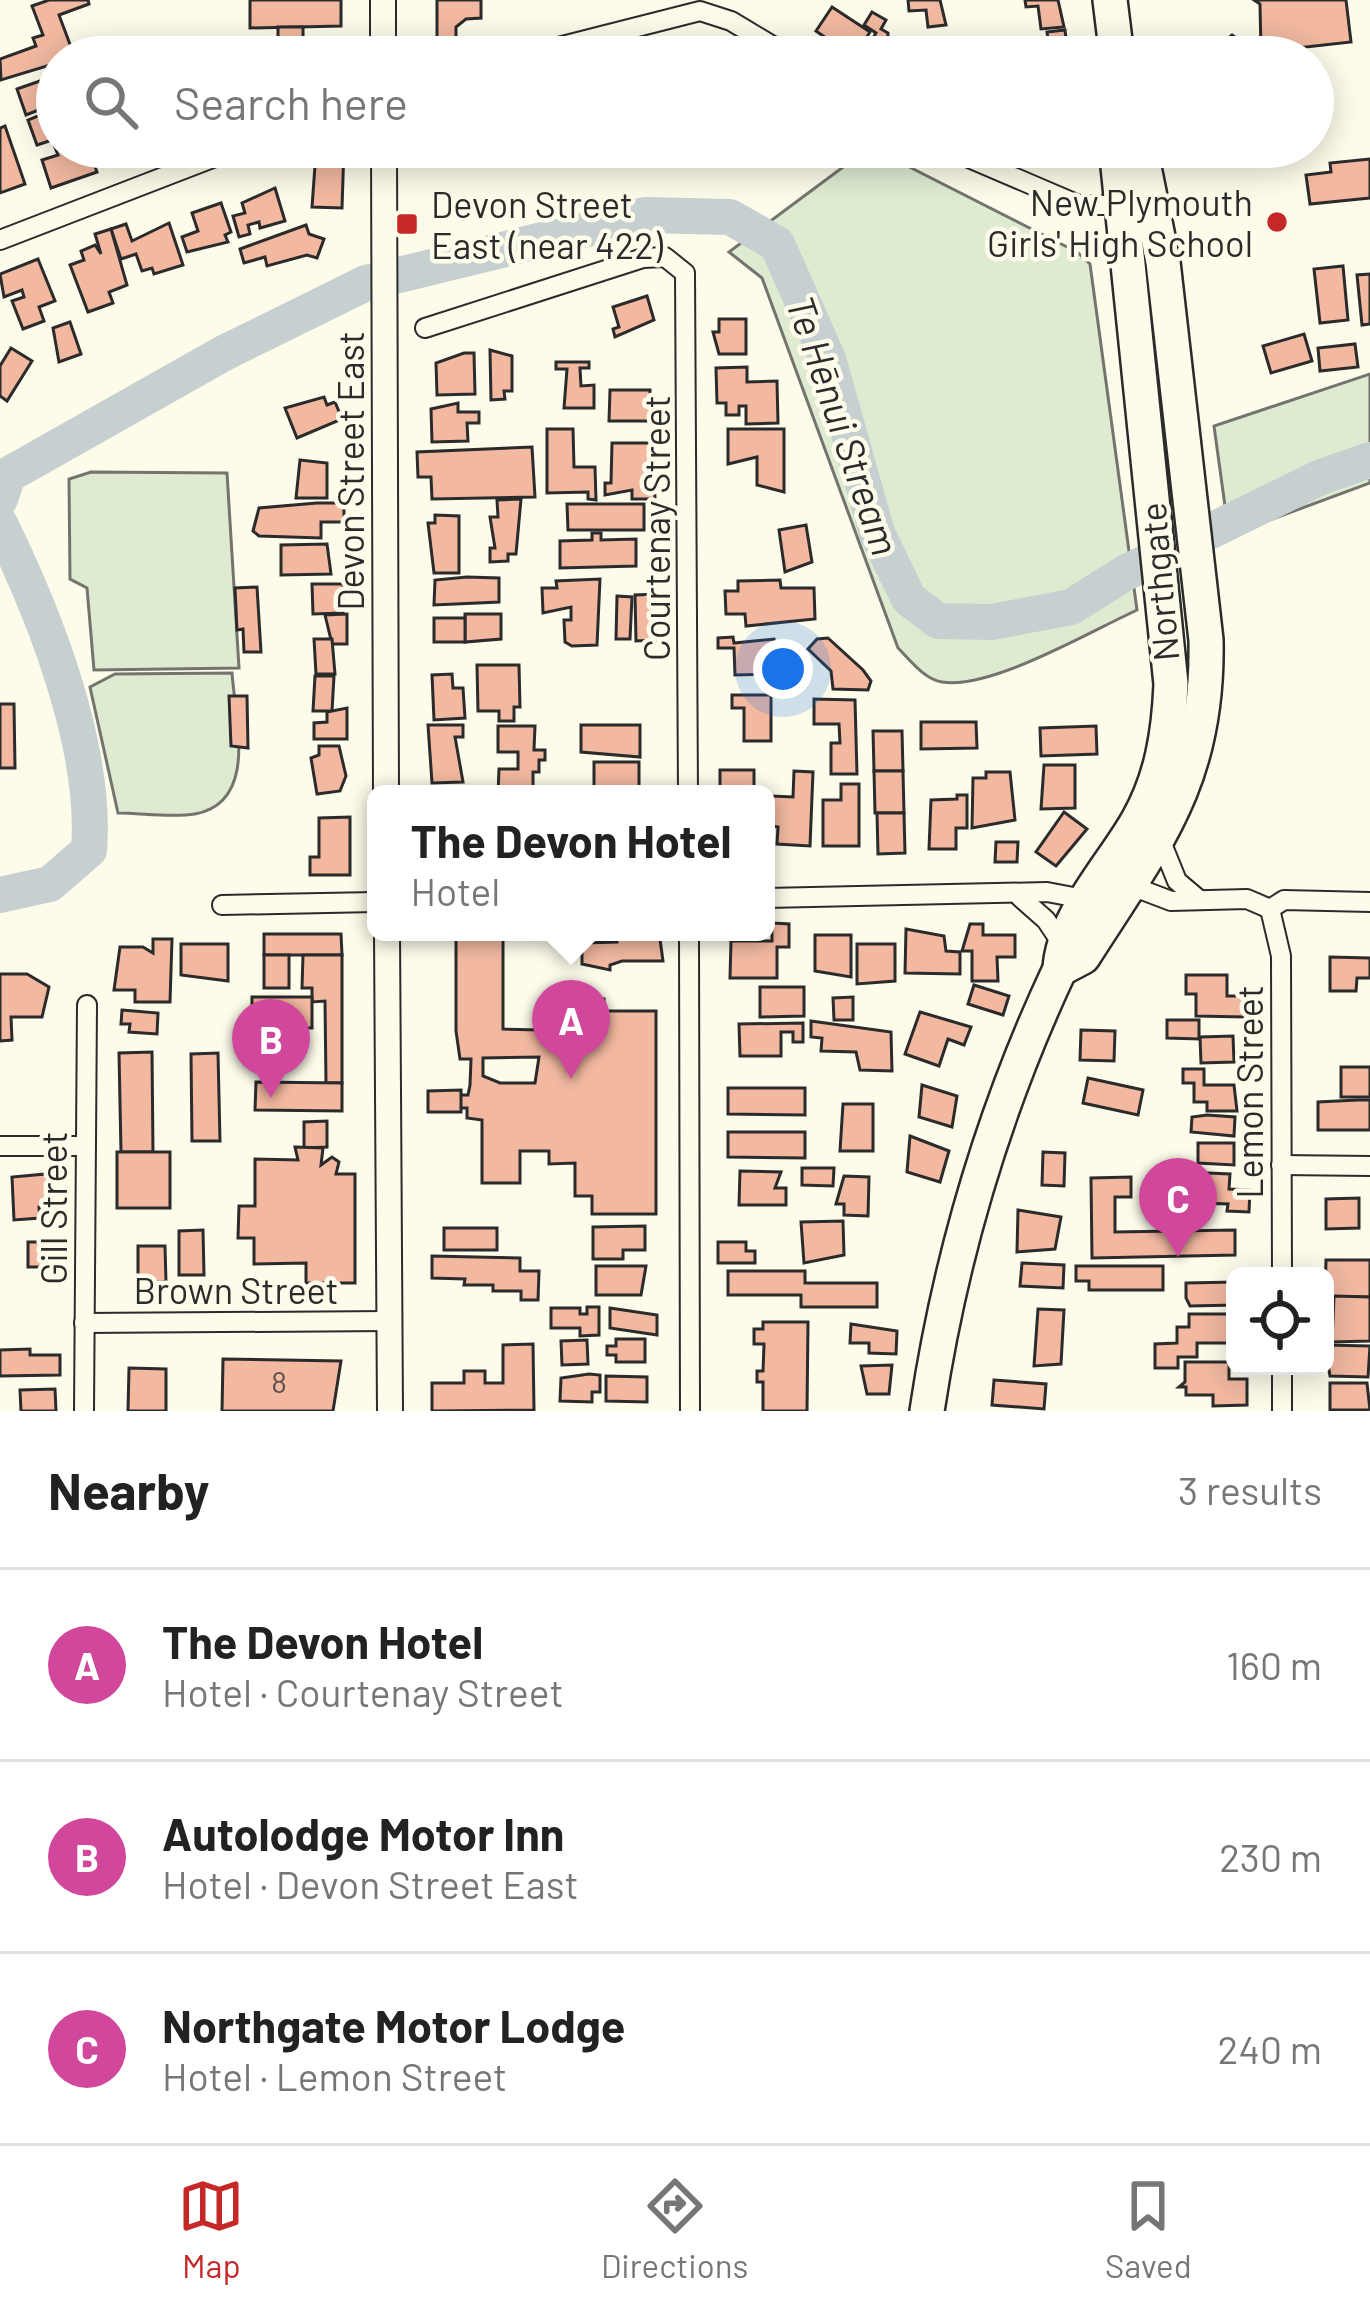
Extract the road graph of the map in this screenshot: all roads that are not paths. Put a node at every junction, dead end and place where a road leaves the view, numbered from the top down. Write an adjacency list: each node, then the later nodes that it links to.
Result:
1 (383, 0): 3 (main road)
2 (1110, 0): 6 (highway)
3 (383, 36)
4 (602, 36): 5 (street)
5 (756, 36)
6 (1114, 36)
7 (187, 168): 13 (street)
8 (384, 168): 15 (main road, Devon Street East)
9 (991, 168): 12 (street)
10 (1117, 168): 12 (highway, Northgate)
11 (1144, 168): 17 (highway, Northgate)
12 (1119, 205): 22 (highway, Northgate)
13 (0, 240)
14 (425, 328): 16 (street, Courtenay Street)
15 (386, 785)
16 (688, 785)
17 (1160, 838): 18 (highway, Northgate); 21 (street)
18 (1129, 885): 21 (street); 29 (highway, Northgate)
19 (1020, 897): 20 (street); 22 (street); 29 (street)
20 (775, 898)
21 (1197, 898): 26 (street)
22 (1088, 900): 29 (highway, Northgate)
23 (367, 902): 25 (street)
24 (1370, 902): 26 (street)
25 (222, 905)
26 (1270, 909): 33 (street, Lemon Street)
27 (387, 941): 36 (main road)
28 (689, 941): 41 (street)
29 (1061, 957): 42 (highway, Northgate)
30 (87, 1005): 32 (street, Gill Street)
31 (0, 1146): 32 (street)
32 (85, 1146): 37 (street, Gill Street)
33 (1281, 1166): 34 (street); 35 (street, Lemon Street)
34 (1370, 1166)
35 (1282, 1267)
36 (389, 1321): 37 (street, Brown Street); 40 (main road)
37 (84, 1323): 39 (street, Gill Street)
38 (1282, 1375): 43 (street)
39 (84, 1411)
40 (390, 1411)
41 (690, 1411)
42 (927, 1411)
43 (1282, 1411)

